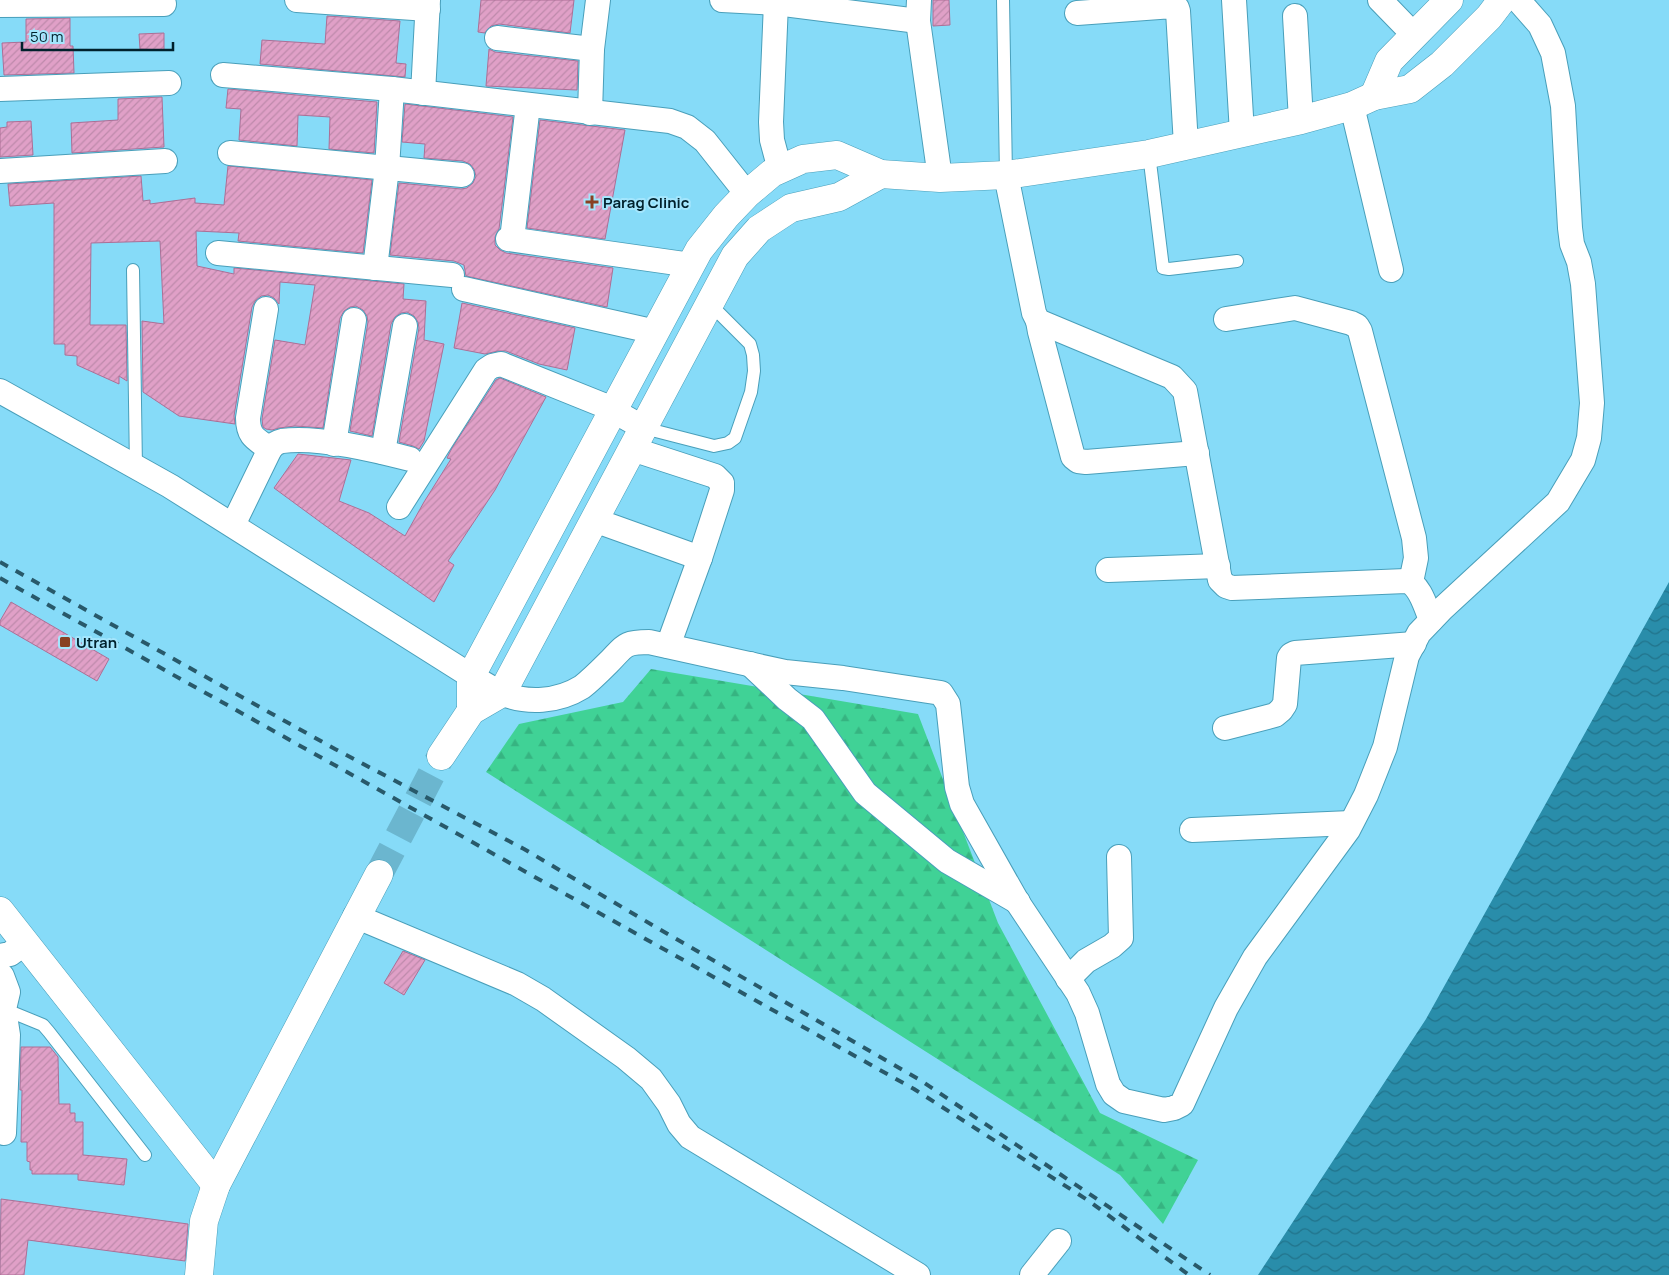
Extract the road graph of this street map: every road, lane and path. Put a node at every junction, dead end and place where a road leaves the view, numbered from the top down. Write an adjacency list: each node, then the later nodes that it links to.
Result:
1 (297, 0): 13 (street)
2 (598, 0): 19 (street)
3 (722, 0): 10 (street)
4 (1003, 0): 38 (lane)
5 (1234, 0): 29 (street)
6 (1380, 0): 17 (street)
7 (1450, 0): 17 (street)
8 (1502, 0): 25 (street)
9 (1518, 0): 71 (street)
10 (776, 3): 14 (street); 35 (street)
11 (164, 4): 12 (street)
12 (0, 5)
13 (428, 5): 24 (street)
14 (919, 11): 40 (street)
15 (1077, 13): 30 (street)
16 (1295, 16): 28 (street)
17 (1415, 36): 25 (street)
18 (497, 38): 19 (street)
19 (592, 49): 27 (street)
20 (223, 75): 23 (street)
21 (169, 83): 22 (street)
22 (0, 89)
23 (392, 90): 24 (street); 34 (street)
24 (423, 93): 26 (street)
25 (1363, 101): 28 (street); 47 (street)
26 (528, 105): 27 (street); 44 (street)
27 (590, 112): 41 (street)
28 (1301, 120): 29 (street)
29 (1242, 133): 30 (street)
30 (1186, 145): 32 (street)
31 (230, 153): 34 (street)
32 (1149, 154): 38 (street); 43 (lane)
33 (165, 161): 36 (street)
34 (387, 168): 39 (street); 45 (street)
35 (780, 170): 37 (street); 41 (street)
36 (0, 171)
37 (881, 174): 40 (street); 48 (street)
38 (1006, 174): 40 (street); 52 (street)
39 (462, 175)
40 (940, 178)
41 (747, 194): 44 (street)
42 (218, 253): 45 (street)
43 (1237, 261)
44 (691, 265): 54 (street)
45 (375, 268): 54 (street)
46 (133, 270): 63 (lane)
47 (1391, 270)
48 (710, 304): 57 (street); 57 (lane)
49 (266, 309): 59 (street)
50 (1226, 319): 70 (street)
51 (354, 320): 58 (street)
52 (1038, 320): 61 (street); 61 (street)
53 (405, 326): 60 (street)
54 (656, 332): 56 (street)
55 (0, 391): 63 (street)
56 (613, 411): 57 (street); 64 (street); 75 (street)
57 (638, 438): 65 (street); 67 (street)
58 (334, 444): 59 (street); 60 (street)
59 (270, 449): 66 (street)
60 (383, 452): 62 (street)
61 (1197, 453): 68 (street)
62 (410, 459)
63 (136, 468): 66 (street)
64 (400, 507)
65 (594, 520): 67 (street); 76 (street)
66 (233, 525): 75 (street)
67 (700, 558): 73 (street)
68 (1218, 566): 69 (street); 70 (street)
69 (1108, 570)
70 (1411, 582): 71 (street)
71 (1431, 620): 72 (street)
72 (1414, 644): 78 (street); 80 (street)
73 (668, 646): 74 (street); 76 (street)
74 (750, 664): 84 (street); 84 (street)
75 (470, 676): 76 (street); 77 (street)
76 (502, 693): 77 (street)
77 (471, 711): 79 (street)
78 (1225, 728)
79 (441, 756)
80 (1351, 824): 81 (street); 90 (street)
81 (1192, 830)
82 (1119, 857): 90 (street)
83 (379, 874): 86 (street)
84 (1018, 903): 90 (street)
85 (0, 911): 87 (street)
86 (355, 916): 94 (street); 97 (street)
87 (25, 943): 88 (street); 94 (street)
88 (0, 956)
89 (0, 974): 91 (street)
90 (1068, 979)
91 (4, 1009): 92 (street); 93 (lane)
92 (4, 1133)
93 (145, 1155)
94 (216, 1185): 96 (street)
95 (1059, 1241): 98 (street)
96 (199, 1275)
97 (918, 1275)
98 (1032, 1275)

